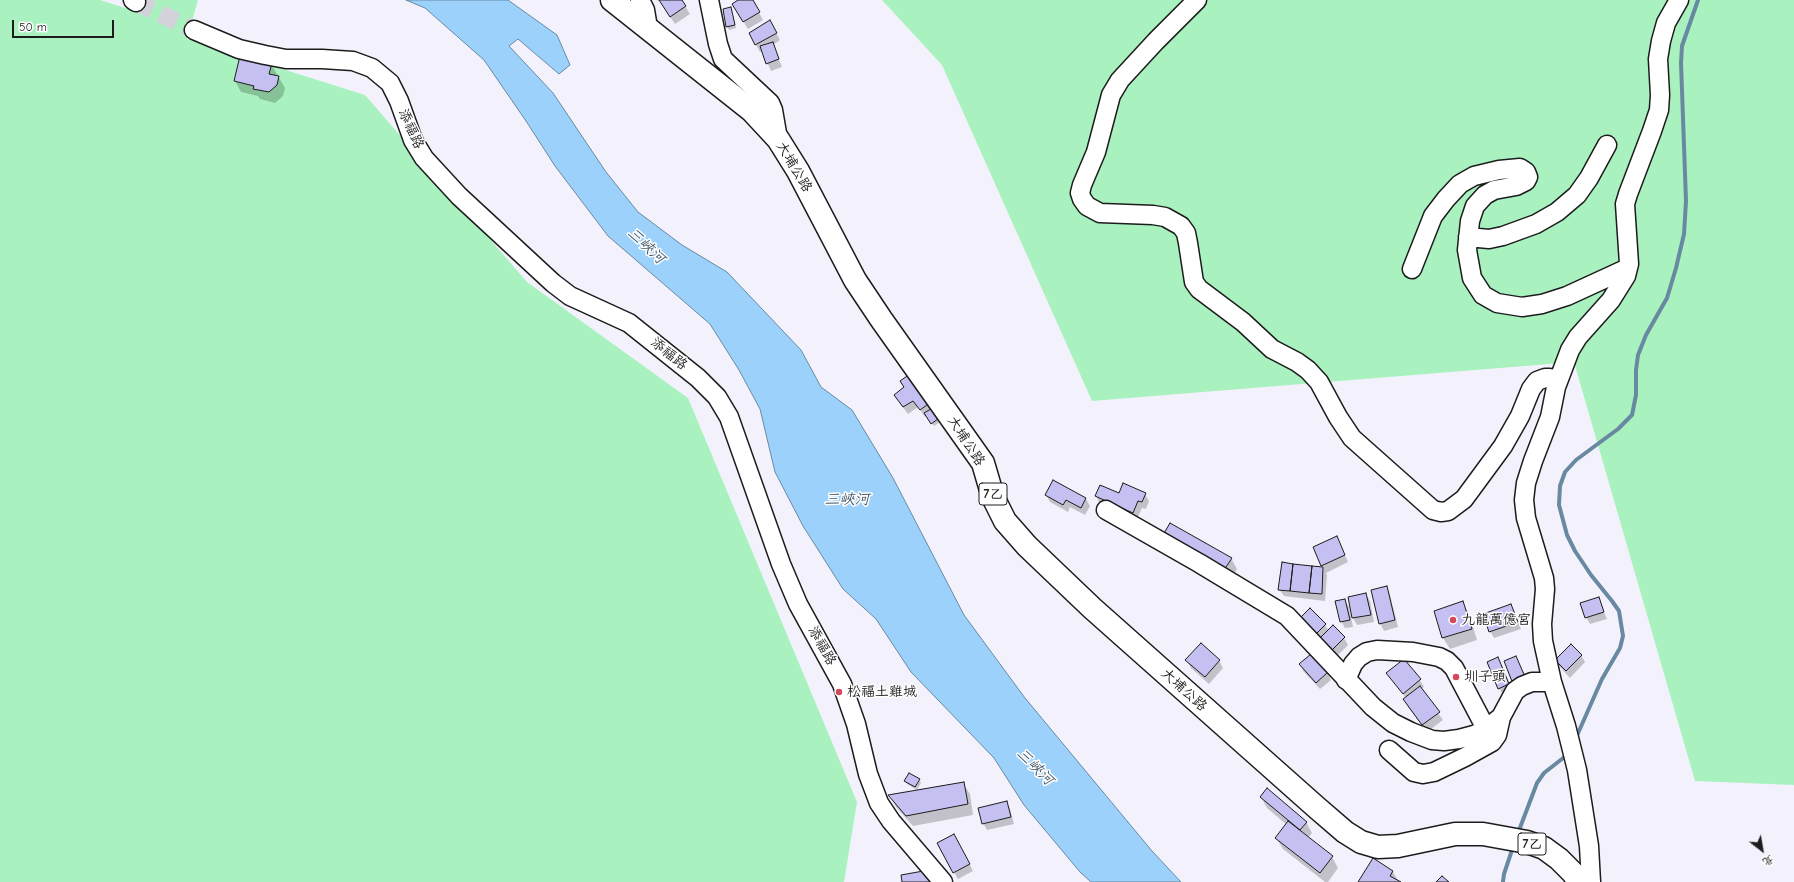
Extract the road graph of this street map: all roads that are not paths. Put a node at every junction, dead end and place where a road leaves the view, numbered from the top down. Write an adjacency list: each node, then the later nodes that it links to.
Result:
1 (612, 0): 6 (main road, 大埔公路 / 7乙)
2 (640, 0): 6 (street)
3 (709, 0): 8 (street)
4 (1197, 0): 13 (street)
5 (1679, 0): 11 (street)
6 (648, 28): 8 (main road, 大埔公路 / 7乙)
7 (231, 56): 21 (street, 添福路)
8 (778, 139): 20 (main road, 大埔公路 / 7乙)
9 (1607, 145): 10 (street)
10 (1468, 237): 11 (street); 12 (street)
11 (1628, 268): 13 (street)
12 (1412, 269)
13 (1556, 388): 16 (street)
14 (1106, 510): 15 (street)
15 (1346, 680): 17 (street); 18 (street)
16 (1552, 682): 17 (street); 20 (street)
17 (1501, 717): 19 (street)
18 (1483, 723)
19 (1389, 750)
20 (1581, 879)
21 (943, 882)

